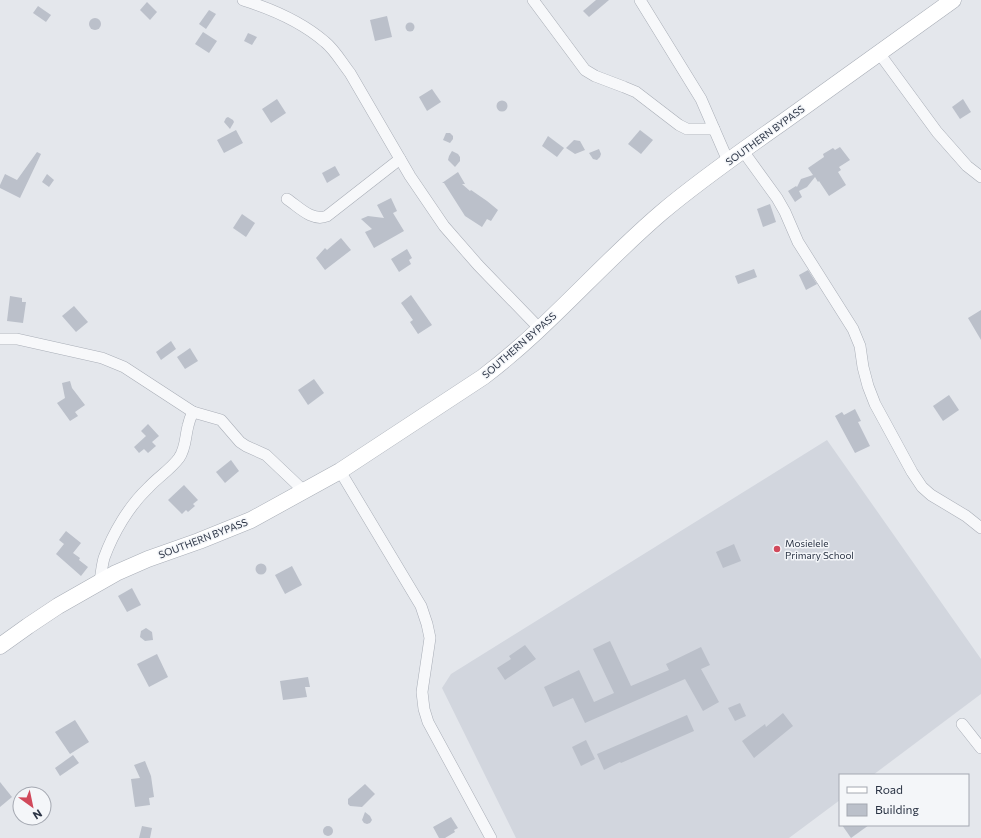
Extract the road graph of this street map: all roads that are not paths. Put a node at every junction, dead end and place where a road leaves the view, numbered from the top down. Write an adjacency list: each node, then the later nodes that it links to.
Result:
1 (243, 0): 5 (street)
2 (533, 0): 7 (street)
3 (640, 0): 7 (street)
4 (953, 0): 6 (street, SOUTHERN BYPASS)
5 (260, 3): 9 (street)
6 (879, 53): 8 (street, SOUTHERN BYPASS); 11 (street)
7 (714, 129): 10 (street)
8 (743, 151): 10 (street, SOUTHERN BYPASS); 18 (street)
9 (400, 159): 12 (street); 13 (street)
10 (728, 161): 13 (street, SOUTHERN BYPASS)
11 (981, 177)
12 (287, 199)
13 (540, 329): 16 (street, SOUTHERN BYPASS)
14 (0, 339): 15 (street)
15 (193, 412): 17 (street); 19 (street)
16 (340, 471): 17 (street, SOUTHERN BYPASS); 23 (street)
17 (304, 491): 19 (street, SOUTHERN BYPASS)
18 (981, 528)
19 (100, 582): 20 (street, SOUTHERN BYPASS)
20 (0, 646)
21 (962, 724): 22 (street)
22 (981, 748)
23 (491, 838)

